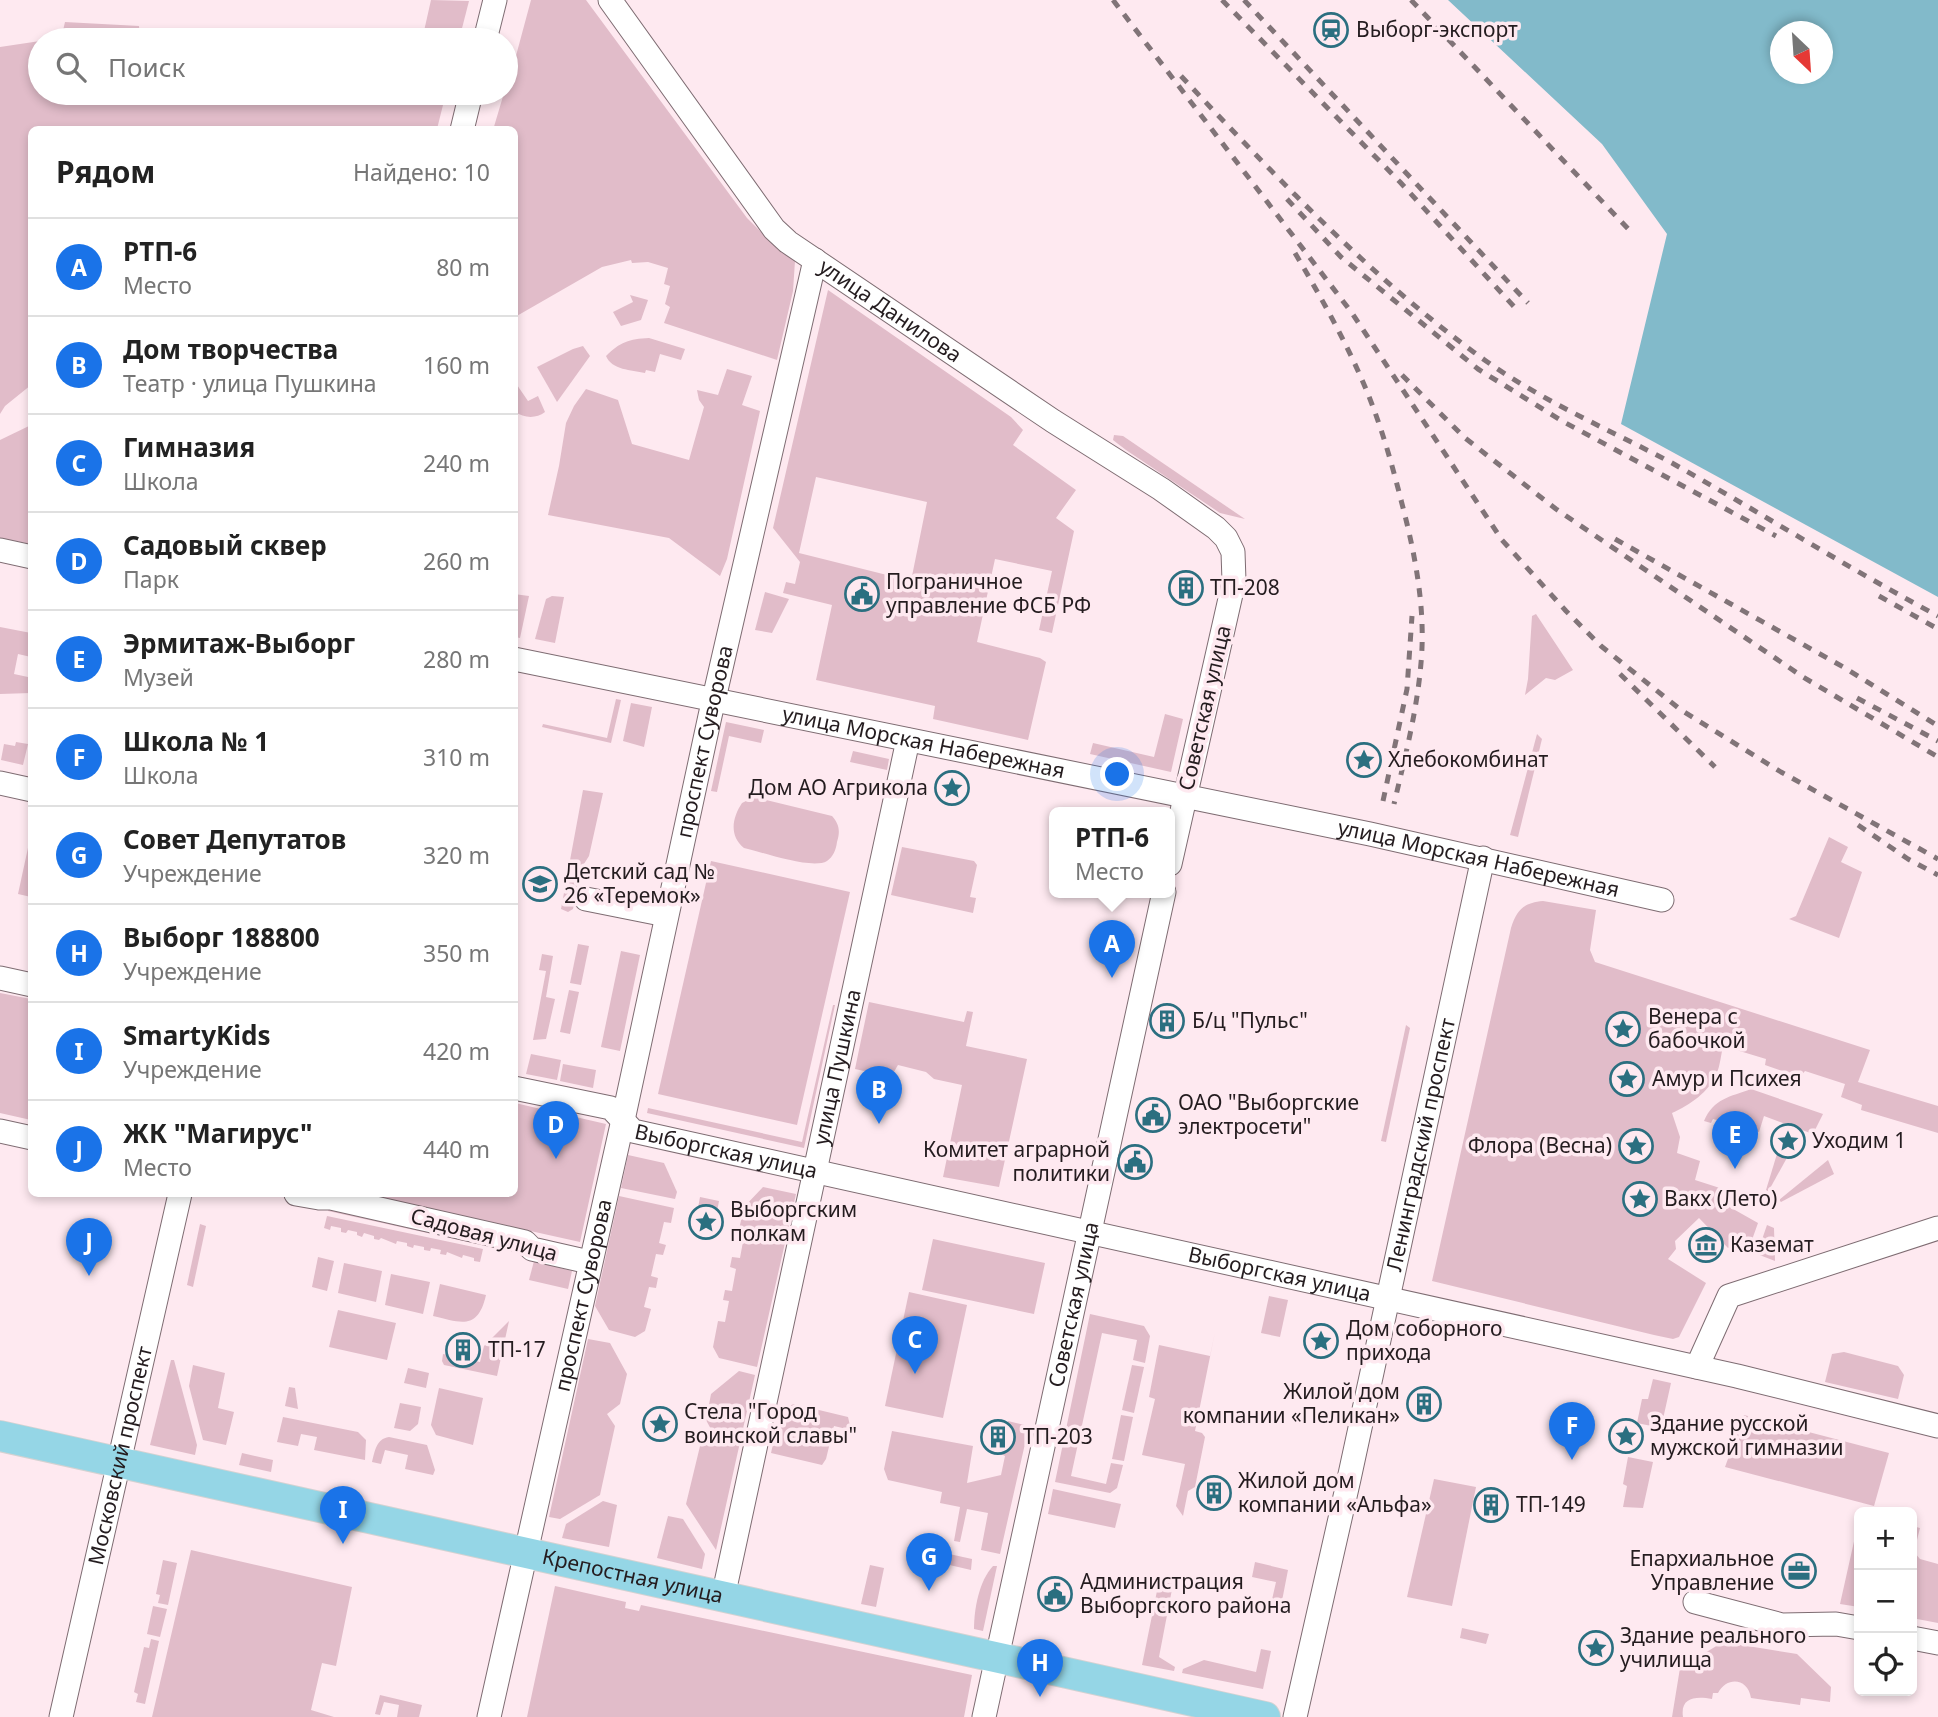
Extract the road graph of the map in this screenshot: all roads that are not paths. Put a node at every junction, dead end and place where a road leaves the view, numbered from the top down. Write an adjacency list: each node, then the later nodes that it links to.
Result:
1 (495, 0): 3 (street)
2 (610, 0): 6 (street, улица Данилова)
3 (488, 28)
4 (468, 105): 5 (street)
5 (462, 126)
6 (815, 260): 8 (street, улица Данилова); 11 (street, проспект Суворова)
7 (0, 551): 9 (street)
8 (1233, 552): 15 (street, Советская улица)
9 (28, 556)
10 (518, 660): 11 (street, улица Морская Набережная)
11 (713, 700): 12 (street, улица Морская Набережная); 21 (street, проспект Суворова)
12 (908, 740): 15 (street, улица Морская Набережная); 28 (street, улица Пушкина)
13 (0, 783): 14 (street)
14 (28, 789)
15 (1184, 796): 16 (street, Советская улица); 17 (street, улица Морская Набережная)
16 (1175, 840)
17 (1483, 858): 20 (street, улица Морская Набережная); 34 (street, Ленинградский проспект)
18 (1163, 898): 32 (street, Советская улица)
19 (586, 899): 21 (street)
20 (1662, 900)
21 (666, 915): 25 (street, проспект Суворова)
22 (0, 978): 23 (street)
23 (28, 984)
24 (518, 1089): 25 (street)
25 (623, 1120): 28 (street, Выборгская улица); 33 (street, проспект Суворова)
26 (0, 1131): 27 (street)
27 (28, 1137)
28 (815, 1172): 32 (street, Выборгская улица); 40 (street, улица Пушкина)
29 (179, 1197): 38 (street, Московский проспект)
30 (313, 1197): 33 (street, Садовая улица)
31 (1938, 1228): 35 (street)
32 (1089, 1234): 34 (street, Выборгская улица); 45 (street, Советская улица)
33 (589, 1262): 39 (street, проспект Суворова)
34 (1387, 1299): 35 (street, Выборгская улица); 50 (street, Ленинградский проспект)
35 (1697, 1367): 36 (street, Выборгская улица)
36 (1938, 1426)
37 (0, 1436): 38 (main road, Крепостная улица)
38 (119, 1462): 39 (main road, Крепостная улица); 46 (street, Московский проспект)
39 (525, 1552): 40 (main road, Крепостная улица); 47 (street, проспект Суворова)
40 (723, 1597): 45 (main road, Крепостная улица)
41 (1695, 1602): 42 (street)
42 (1854, 1627)
43 (1917, 1639): 44 (street)
44 (1938, 1643)
45 (997, 1657): 48 (street, Советская улица); 49 (main road, Крепостная улица)
46 (61, 1717)
47 (489, 1717)
48 (984, 1717)
49 (1265, 1717)
50 (1295, 1717)

